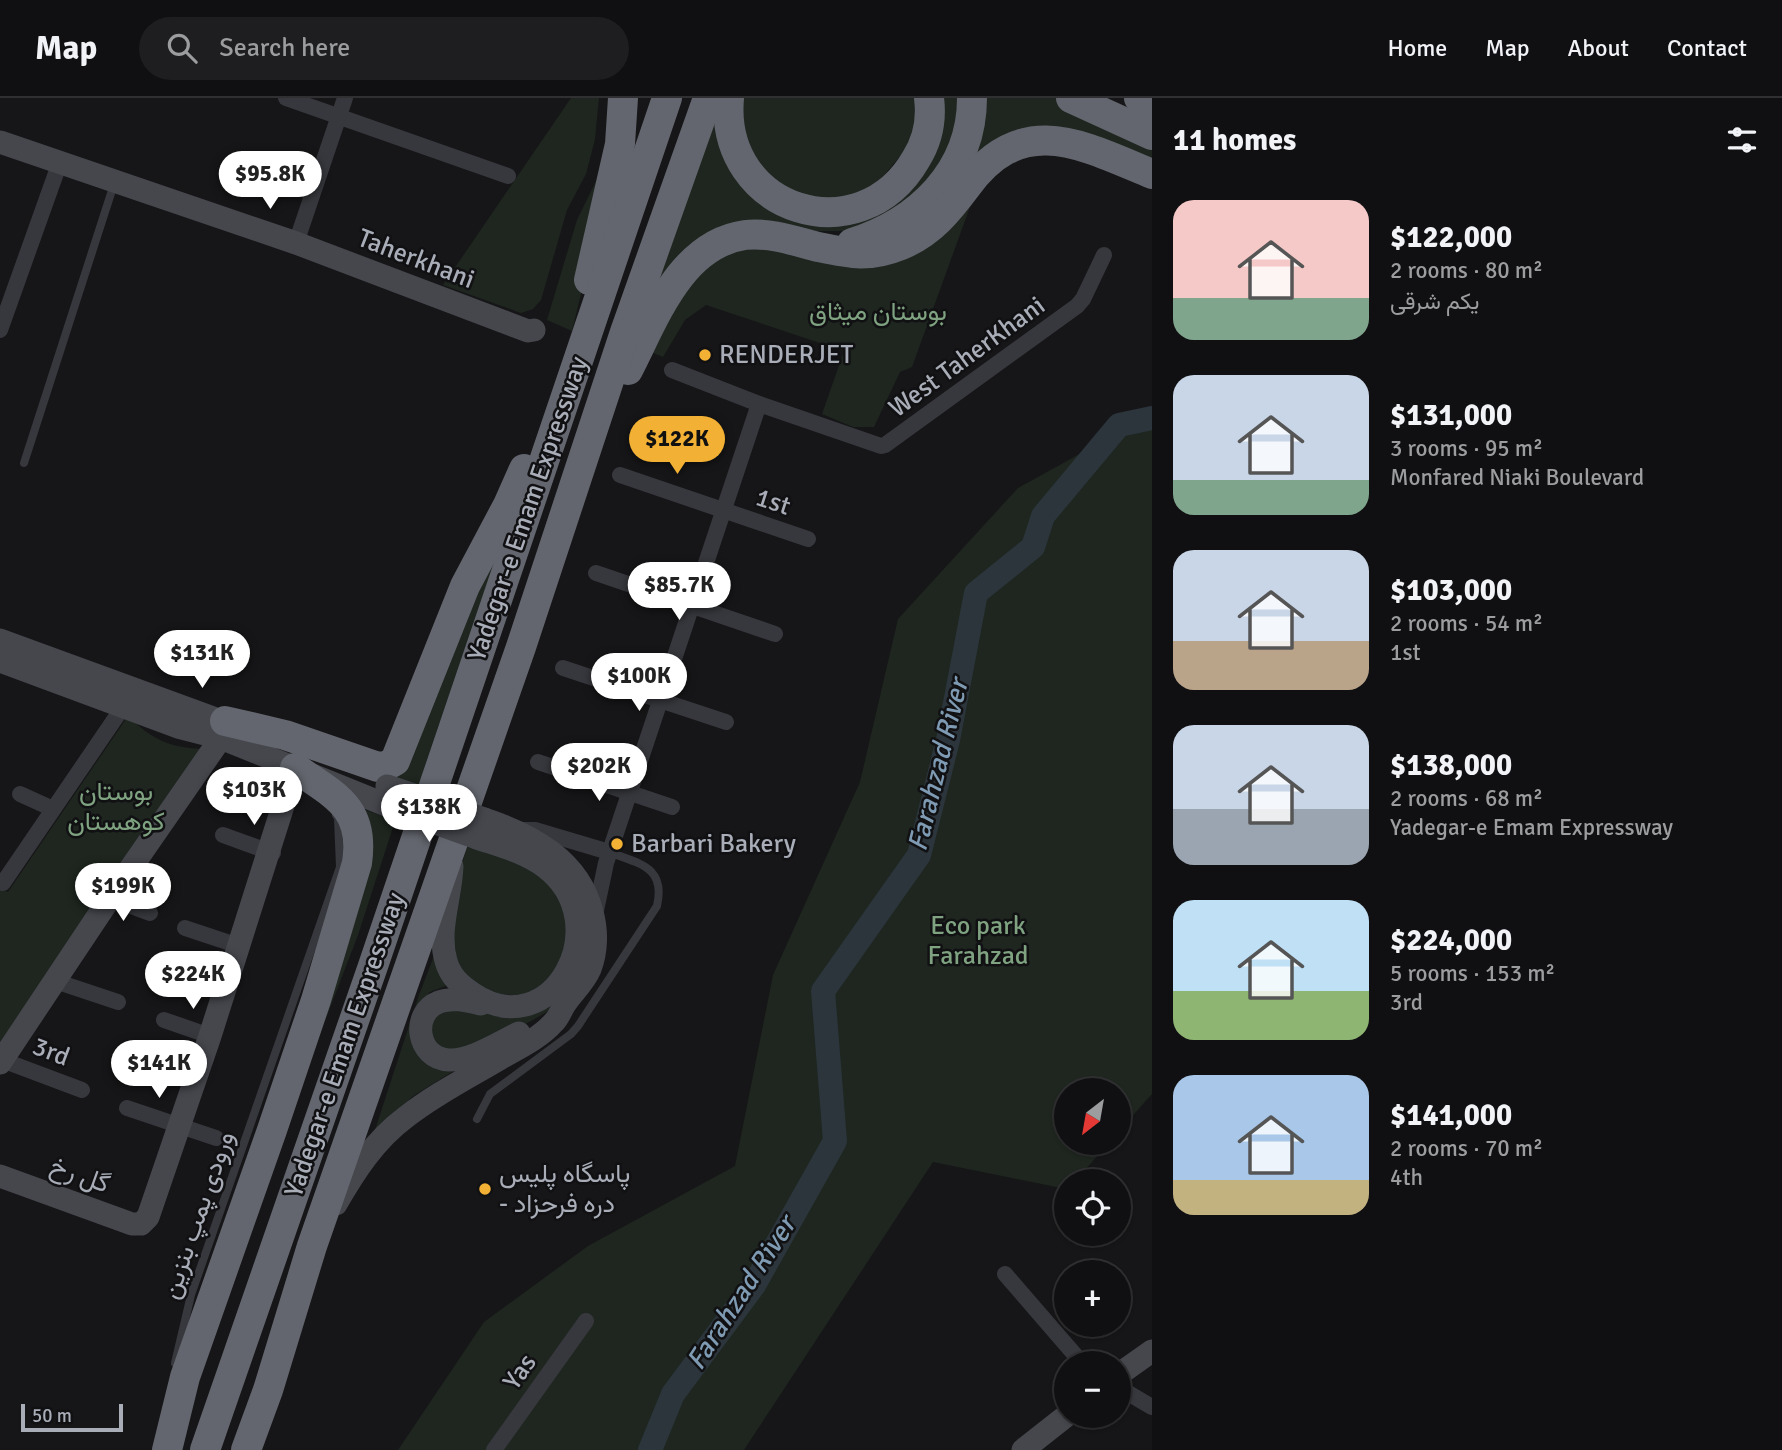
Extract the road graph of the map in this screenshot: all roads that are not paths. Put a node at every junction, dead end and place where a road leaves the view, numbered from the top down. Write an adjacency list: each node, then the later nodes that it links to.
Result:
1 (286, 98): 12 (street)
2 (345, 98): 12 (street)
3 (623, 98): 25 (highway)
4 (667, 98): 25 (highway, Yadegar-e Emam Expressway)
5 (708, 98): 27 (highway, Yadegar-e Emam Expressway)
6 (729, 98): 7 (highway)
7 (929, 98)
8 (972, 98): 20 (highway)
9 (1071, 98): 13 (highway)
10 (1139, 98): 11 (highway)
11 (1152, 104)
12 (338, 116): 17 (street); 19 (street)
13 (1152, 135)
14 (0, 142): 15 (main road, Taherkhani)
15 (60, 162): 18 (main road, Taherkhani); 22 (street)
16 (1152, 174): 20 (highway)
17 (508, 176)
18 (115, 181): 19 (main road, Taherkhani); 28 (lane)
19 (296, 243): 23 (main road, Taherkhani)
20 (821, 247): 27 (highway)
21 (1104, 255): 26 (street, West TaherKhani)
22 (0, 330)
23 (534, 330)
24 (672, 370): 26 (street, West TaherKhani)
25 (574, 376): 43 (highway); 87 (highway, Yadegar-e Emam Expressway)
26 (759, 404): 30 (street)
27 (586, 451): 53 (highway, Yadegar-e Emam Expressway)
28 (24, 463)
29 (620, 475): 30 (street, 1st)
30 (723, 511): 31 (street, 1st); 33 (street)
31 (808, 539)
32 (596, 573): 33 (street)
33 (691, 606): 35 (street); 40 (street)
34 (0, 627): 39 (main road)
35 (775, 634)
36 (0, 640): 39 (main road)
37 (0, 661): 41 (main road)
38 (563, 668): 40 (street)
39 (88, 672): 43 (main road)
40 (661, 702): 42 (street); 47 (street)
41 (123, 707): 43 (main road); 51 (street)
42 (726, 722)
43 (223, 730): 45 (main road); 53 (main road, bridge); 58 (main road)
44 (538, 762): 47 (street)
45 (295, 768): 48 (lane); 53 (main road, bridge); 55 (main road); 86 (highway)
46 (20, 793): 51 (street)
47 (629, 794): 49 (street); 56 (street)
48 (321, 798)
49 (672, 807)
50 (330, 808): 82 (lane, ورودی پمپ بنزین)
51 (53, 809): 57 (street)
52 (517, 830): 53 (main road); 56 (street); 60 (main road)
53 (471, 834): 66 (main road); 66 (main road); 76 (highway, Yadegar-e Emam Expressway)
54 (223, 835): 55 (street)
55 (271, 852): 62 (main road)
56 (609, 852): 60 (street); 72 (lane)
57 (3, 883)
58 (110, 898): 59 (street); 63 (main road)
59 (150, 914)
60 (594, 920): 65 (main road)
61 (185, 928): 62 (street)
62 (239, 946): 68 (main road)
63 (55, 981): 64 (street); 69 (main road)
64 (118, 1002)
65 (566, 1003): 66 (main road); 76 (main road)
66 (495, 1006)
67 (164, 1020): 68 (street)
68 (210, 1036): 73 (main road)
69 (1, 1062): 70 (street, 3rd)
70 (82, 1090)
71 (127, 1108): 73 (street)
72 (477, 1119)
73 (179, 1126): 74 (street); 75 (main road, گل رخ)
74 (216, 1138)
75 (0, 1176)
76 (312, 1246): 88 (highway, Yadegar-e Emam Expressway)
77 (1005, 1274): 79 (street)
78 (586, 1321): 89 (street, Yas)
79 (1072, 1351)
80 (1152, 1351): 81 (main road)
81 (1131, 1366)
82 (173, 1373)
83 (1131, 1395): 84 (street)
84 (1152, 1407)
85 (1054, 1425): 90 (main road)
86 (167, 1450)
87 (205, 1450)
88 (246, 1450)
89 (494, 1450)
90 (1023, 1450)

